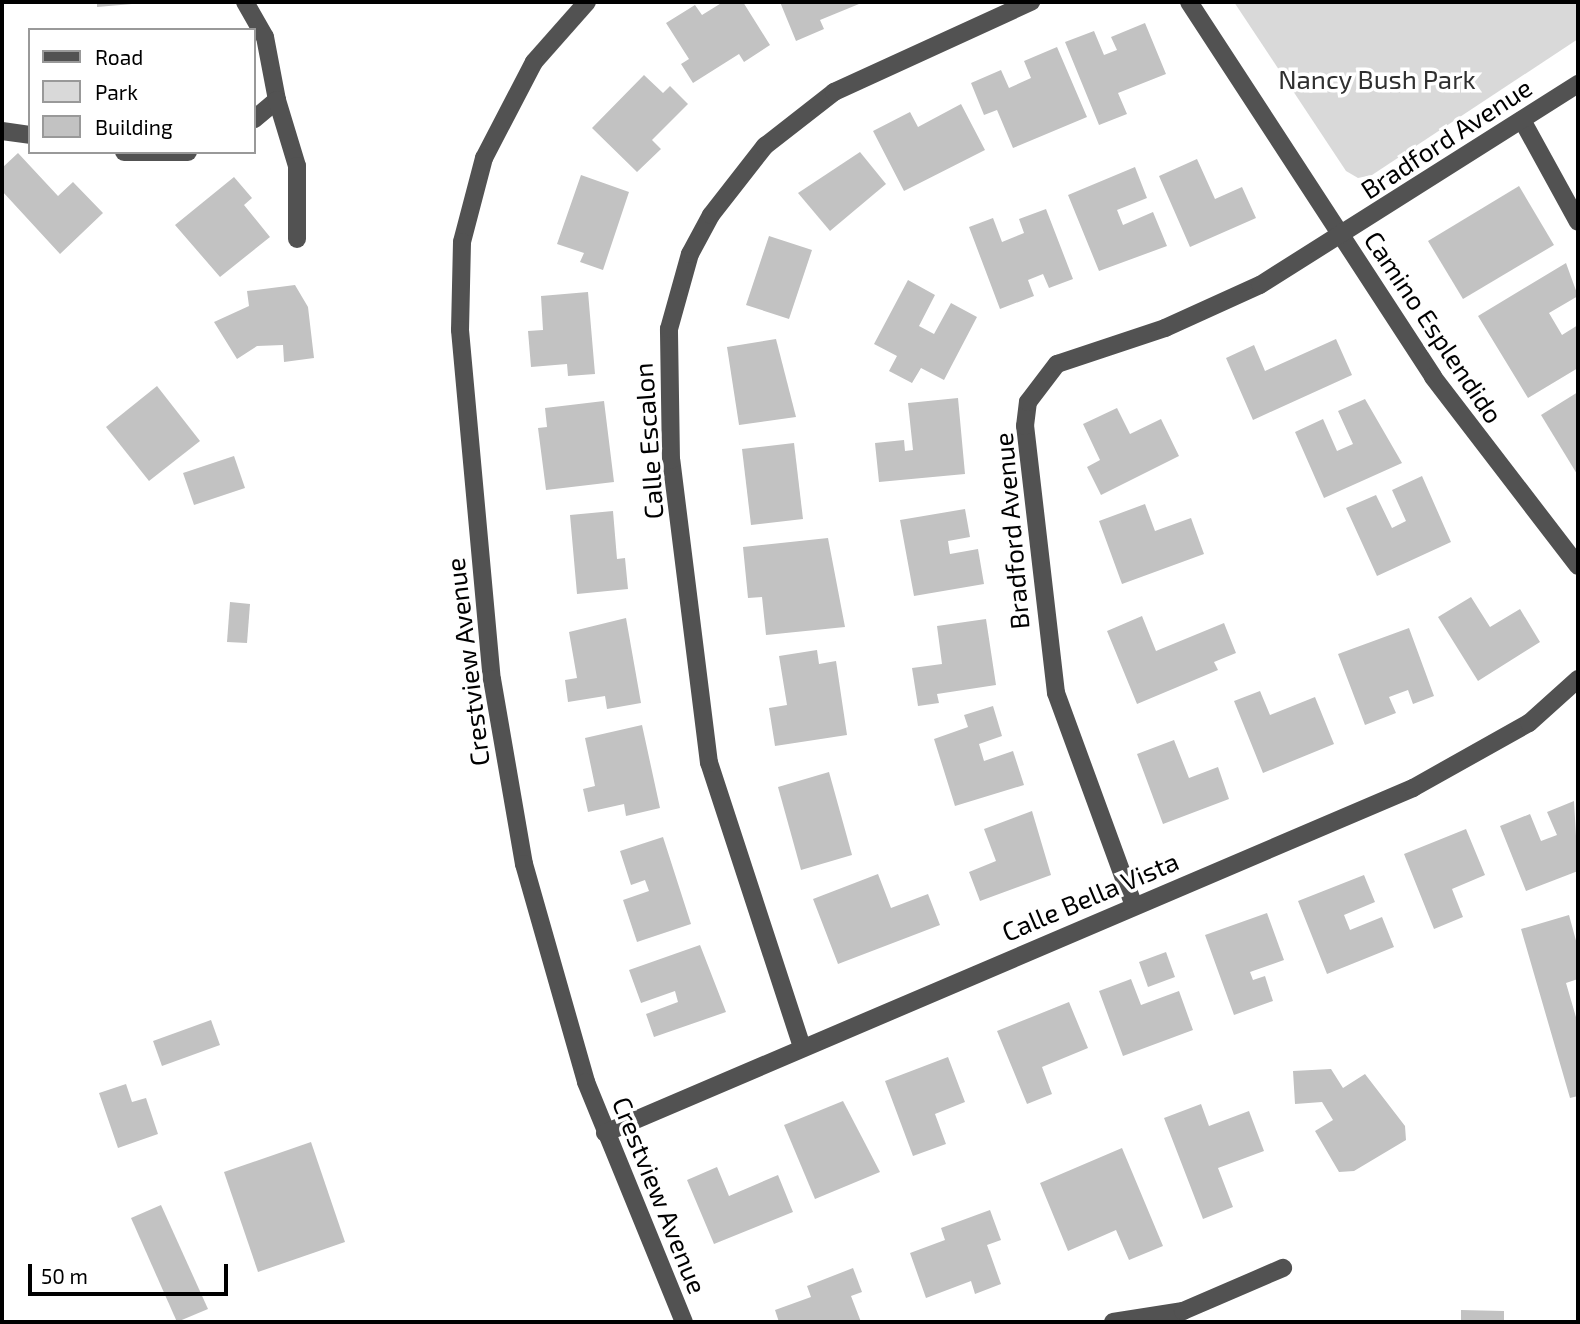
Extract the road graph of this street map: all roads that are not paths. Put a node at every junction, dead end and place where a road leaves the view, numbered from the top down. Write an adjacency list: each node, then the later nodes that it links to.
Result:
1 (245, 2): 6 (street)
2 (587, 2): 18 (street, Crestview Avenue)
3 (1031, 2): 17 (street, Calle Escalon)
4 (1189, 2): 12 (street, Camino Esplendido)
5 (1578, 84): 8 (street, Bradford Avenue)
6 (277, 100): 7 (street); 13 (street)
7 (256, 117)
8 (1522, 120): 11 (street); 12 (street, Bradford Avenue)
9 (2, 131): 10 (street)
10 (28, 135)
11 (1578, 222)
12 (1340, 234): 14 (street, Camino Esplendido); 16 (street, Bradford Avenue)
13 (297, 239)
14 (1578, 566)
15 (1578, 679): 16 (street, Calle Bella Vista)
16 (1135, 906): 17 (street, Calle Bella Vista)
17 (802, 1047): 18 (street, Calle Bella Vista)
18 (605, 1133): 20 (street, Crestview Avenue)
19 (1283, 1268): 21 (street)
20 (684, 1322)
21 (1113, 1322)

